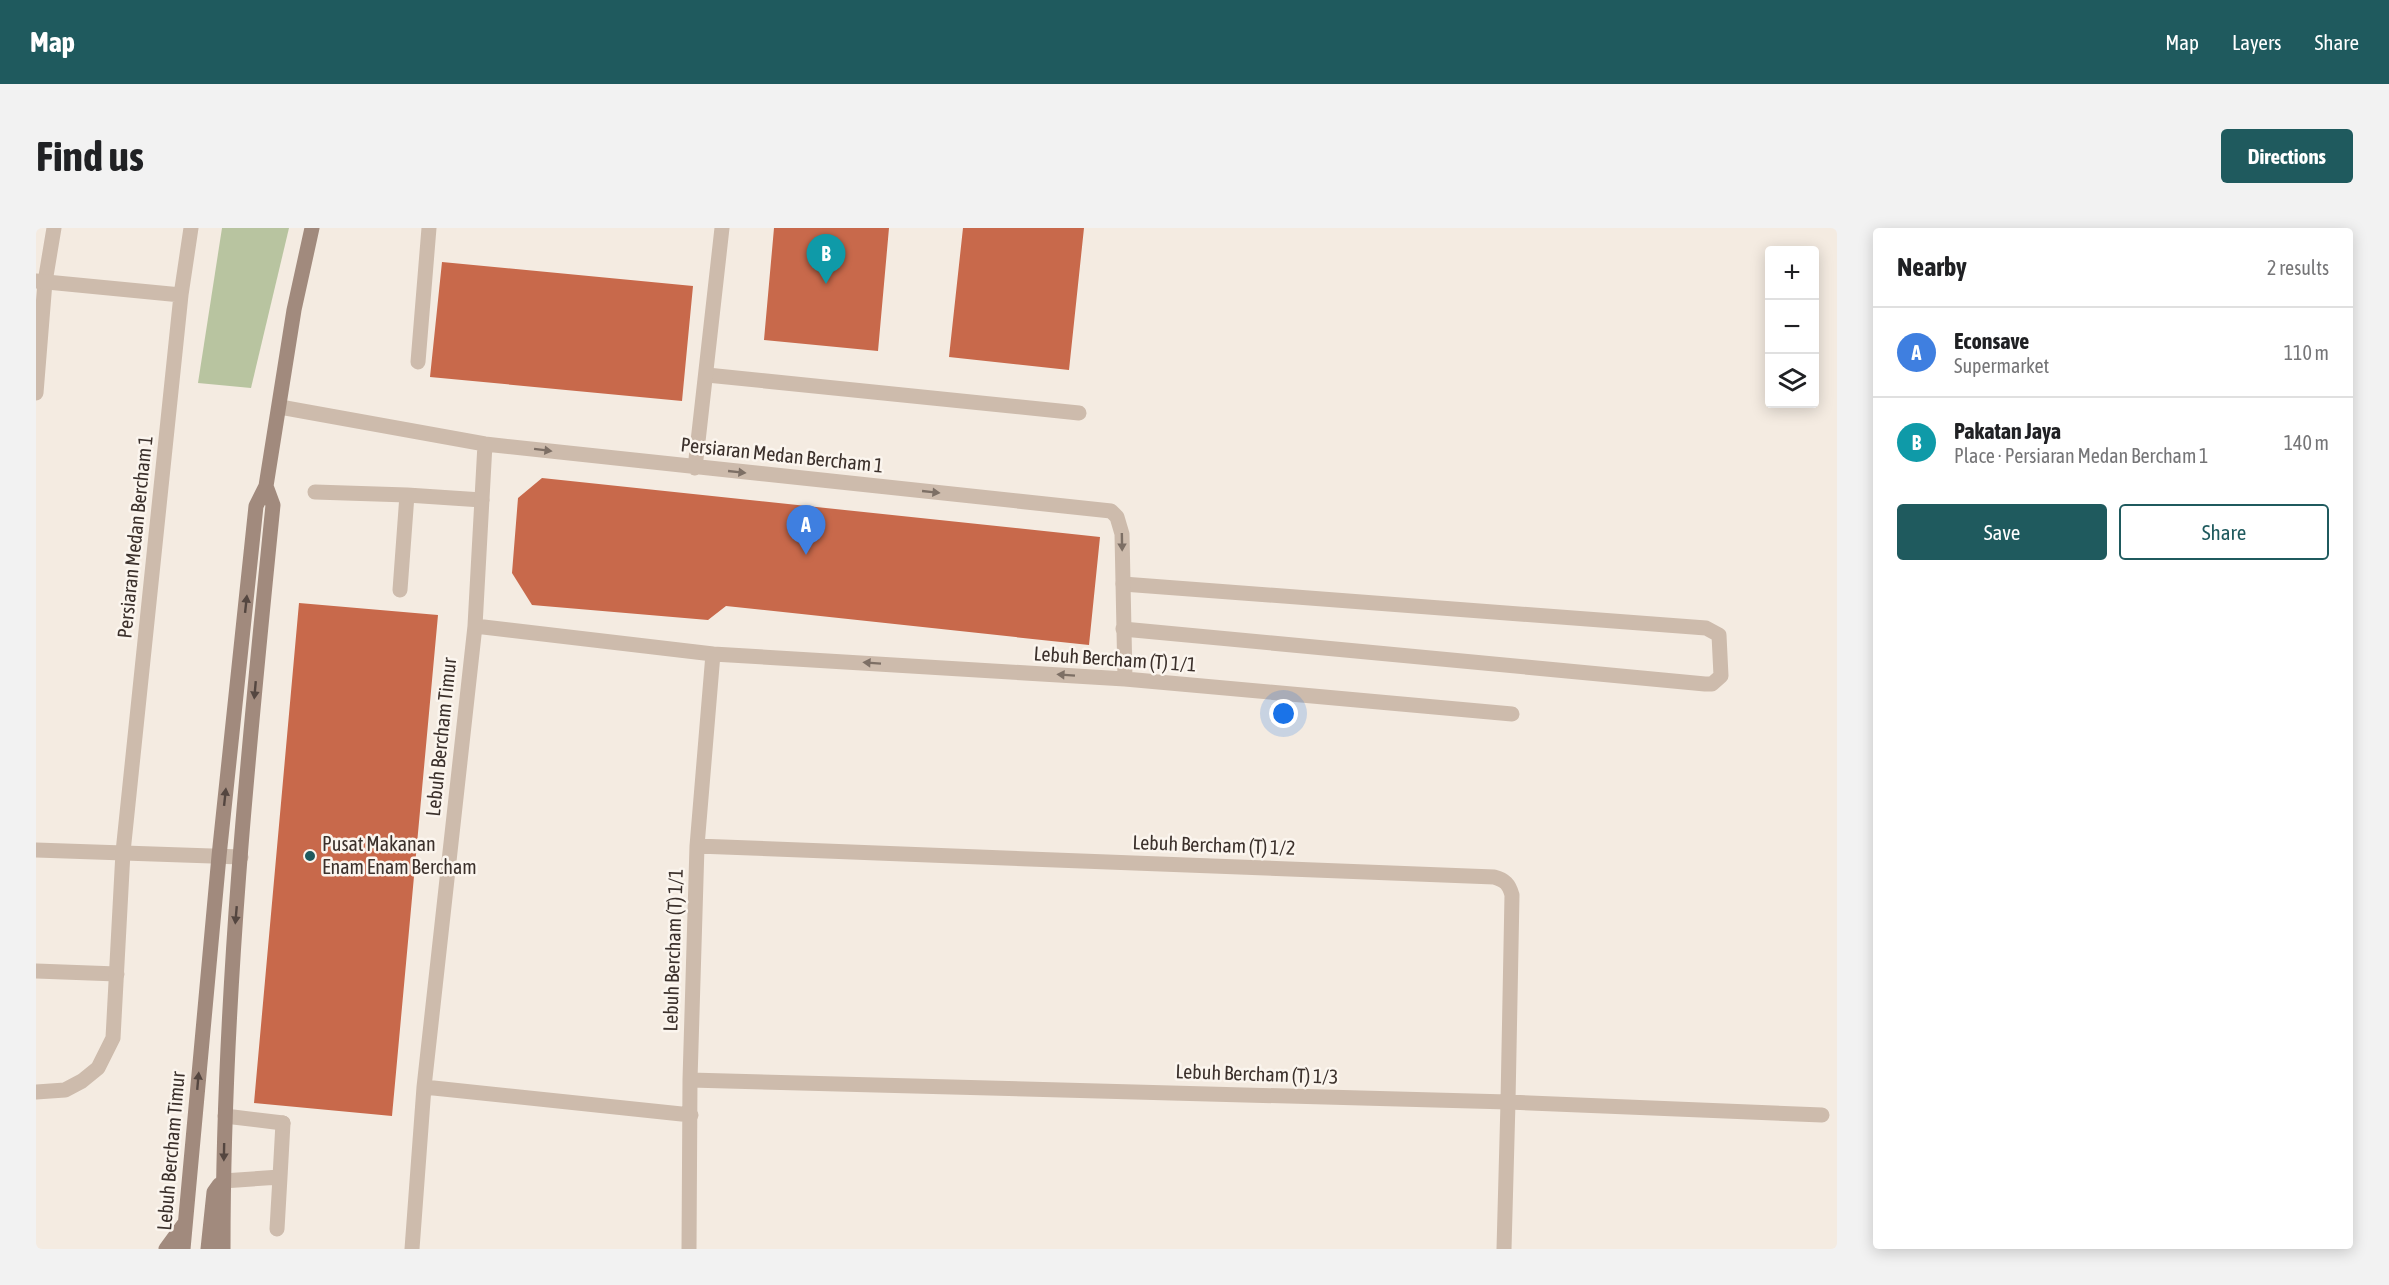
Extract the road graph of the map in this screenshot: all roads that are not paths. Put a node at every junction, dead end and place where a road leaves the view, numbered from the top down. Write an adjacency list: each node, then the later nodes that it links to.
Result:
1 (54, 228): 6 (street)
2 (191, 228): 7 (street, Persiaran Medan Bercham 1)
3 (312, 228): 11 (street, Lebuh Bercham Timur)
4 (429, 228): 8 (street)
5 (722, 228): 9 (street)
6 (40, 281): 7 (street); 10 (street)
7 (181, 295): 28 (street, Persiaran Medan Bercham 1)
8 (417, 362)
9 (707, 375): 12 (street); 14 (street)
10 (36, 393)
11 (280, 407): 13 (street, Persiaran Medan Bercham 1); 15 (street, Lebuh Bercham Timur)
12 (1079, 412)
13 (485, 444): 14 (street, Persiaran Medan Bercham 1, one-way to 14); 18 (street, Lebuh Bercham Timur)
14 (695, 468): 19 (street, Persiaran Medan Bercham 1, one-way to 19)
15 (266, 486): 29 (street, Lebuh Bercham Timur, one-way to 15); 30 (street, Lebuh Bercham Timur, one-way to 30)
16 (315, 492): 17 (street)
17 (407, 495): 18 (street); 20 (street)
18 (482, 500): 21 (street, Lebuh Bercham Timur)
19 (1123, 584): 22 (street, Persiaran Medan Bercham 1); 22 (street)
20 (400, 590)
21 (474, 626): 23 (street, Lebuh Bercham (T) 1/1); 34 (street, Lebuh Bercham Timur)
22 (1123, 630): 24 (street, Persiaran Medan Bercham 1)
23 (713, 654): 24 (street, Lebuh Bercham (T) 1/1, one-way to 23); 26 (street, Lebuh Bercham (T) 1/1)
24 (1125, 679): 25 (street, Lebuh Bercham (T) 1/1)
25 (1512, 714)
26 (697, 846): 33 (street, Lebuh Bercham (T) 1/1); 36 (street, Lebuh Bercham (T) 1/2)
27 (36, 850): 28 (street)
28 (123, 852): 29 (street); 32 (street, Persiaran Medan Bercham 1)
29 (219, 856): 30 (street); 42 (street, Lebuh Bercham Timur, one-way to 29)
30 (241, 857): 39 (street, Lebuh Bercham Timur, one-way to 39)
31 (36, 971): 32 (street)
32 (117, 974): 35 (street, Persiaran Medan Bercham 1)
33 (690, 1080): 36 (street, Lebuh Bercham (T) 1/3); 37 (street, Lebuh Bercham (T) 1/1)
34 (424, 1088): 37 (street); 48 (street, Lebuh Bercham Timur)
35 (36, 1092)
36 (1508, 1102): 38 (street, Lebuh Bercham (T) 1/3); 50 (street)
37 (691, 1115): 49 (street, Lebuh Bercham (T) 1/1)
38 (1822, 1115)
39 (225, 1116): 40 (street); 41 (street, Lebuh Bercham Timur, one-way to 41)
40 (280, 1176): 41 (street); 43 (street)
41 (224, 1181): 46 (street); 47 (street, Lebuh Bercham Timur)
42 (185, 1222): 44 (street); 45 (street, Lebuh Bercham Timur)
43 (277, 1229)
44 (166, 1249)
45 (183, 1249)
46 (208, 1249)
47 (224, 1249)
48 (412, 1249)
49 (689, 1249)
50 (1504, 1249)

